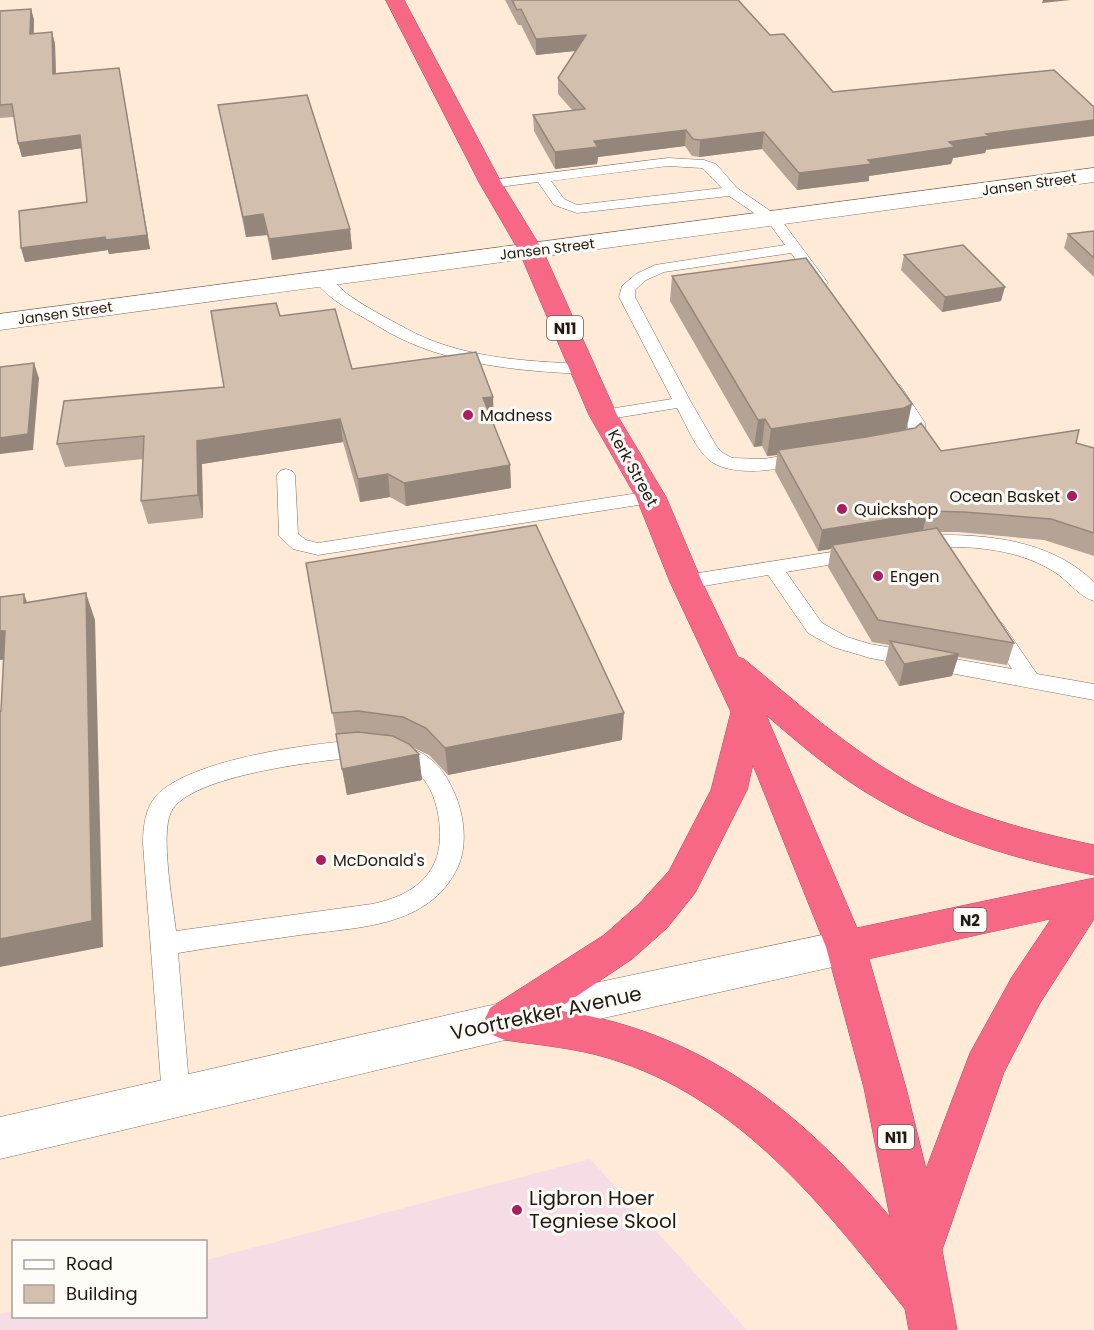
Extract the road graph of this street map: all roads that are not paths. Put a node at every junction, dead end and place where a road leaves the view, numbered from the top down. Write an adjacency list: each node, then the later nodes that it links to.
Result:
1 (395, 0): 4 (highway, Kerk Street / N11)
2 (1094, 175): 6 (street, Jansen Street)
3 (542, 177): 4 (lane); 5 (lane); 5 (lane)
4 (490, 184): 8 (highway, Kerk Street / N11)
5 (732, 191): 6 (lane)
6 (774, 220): 7 (lane); 8 (street, Jansen Street)
7 (796, 248): 10 (lane); 14 (lane)
8 (531, 251): 9 (street, Jansen Street); 12 (highway, Kerk Street / N11)
9 (321, 279): 11 (street, Jansen Street); 12 (lane)
10 (828, 295)
11 (0, 322)
12 (583, 369): 15 (highway, Kerk Street / N11)
13 (887, 380): 16 (lane)
14 (682, 402): 15 (lane); 17 (lane)
15 (603, 415): 19 (highway, Kerk Street / N11)
16 (879, 446)
17 (822, 455)
18 (286, 474): 19 (lane)
19 (651, 497): 25 (highway, Kerk Street / N11)
20 (937, 540): 21 (lane); 23 (lane); 26 (lane)
21 (902, 546)
22 (879, 550): 24 (lane)
23 (950, 560)
24 (773, 568): 25 (lane); 29 (lane)
25 (686, 582): 28 (highway, Kerk Street / N11)
26 (1094, 594)
27 (983, 609): 29 (lane)
28 (724, 660): 31 (highway, Kerk Street / N11); 32 (highway)
29 (1029, 679): 30 (lane)
30 (1094, 692)
31 (748, 712): 34 (highway, Kerk Street / N11); 35 (highway)
32 (1092, 883): 34 (highway, Voortrekker Avenue / N2); 38 (highway)
33 (165, 944): 33 (lane); 36 (lane)
34 (846, 947): 35 (street, Voortrekker Avenue); 38 (highway, N11)
35 (505, 1021): 36 (street, Voortrekker Avenue); 39 (highway)
36 (176, 1096): 37 (street, Voortrekker Avenue)
37 (0, 1138)
38 (919, 1251): 39 (highway, N11)
39 (931, 1315)

